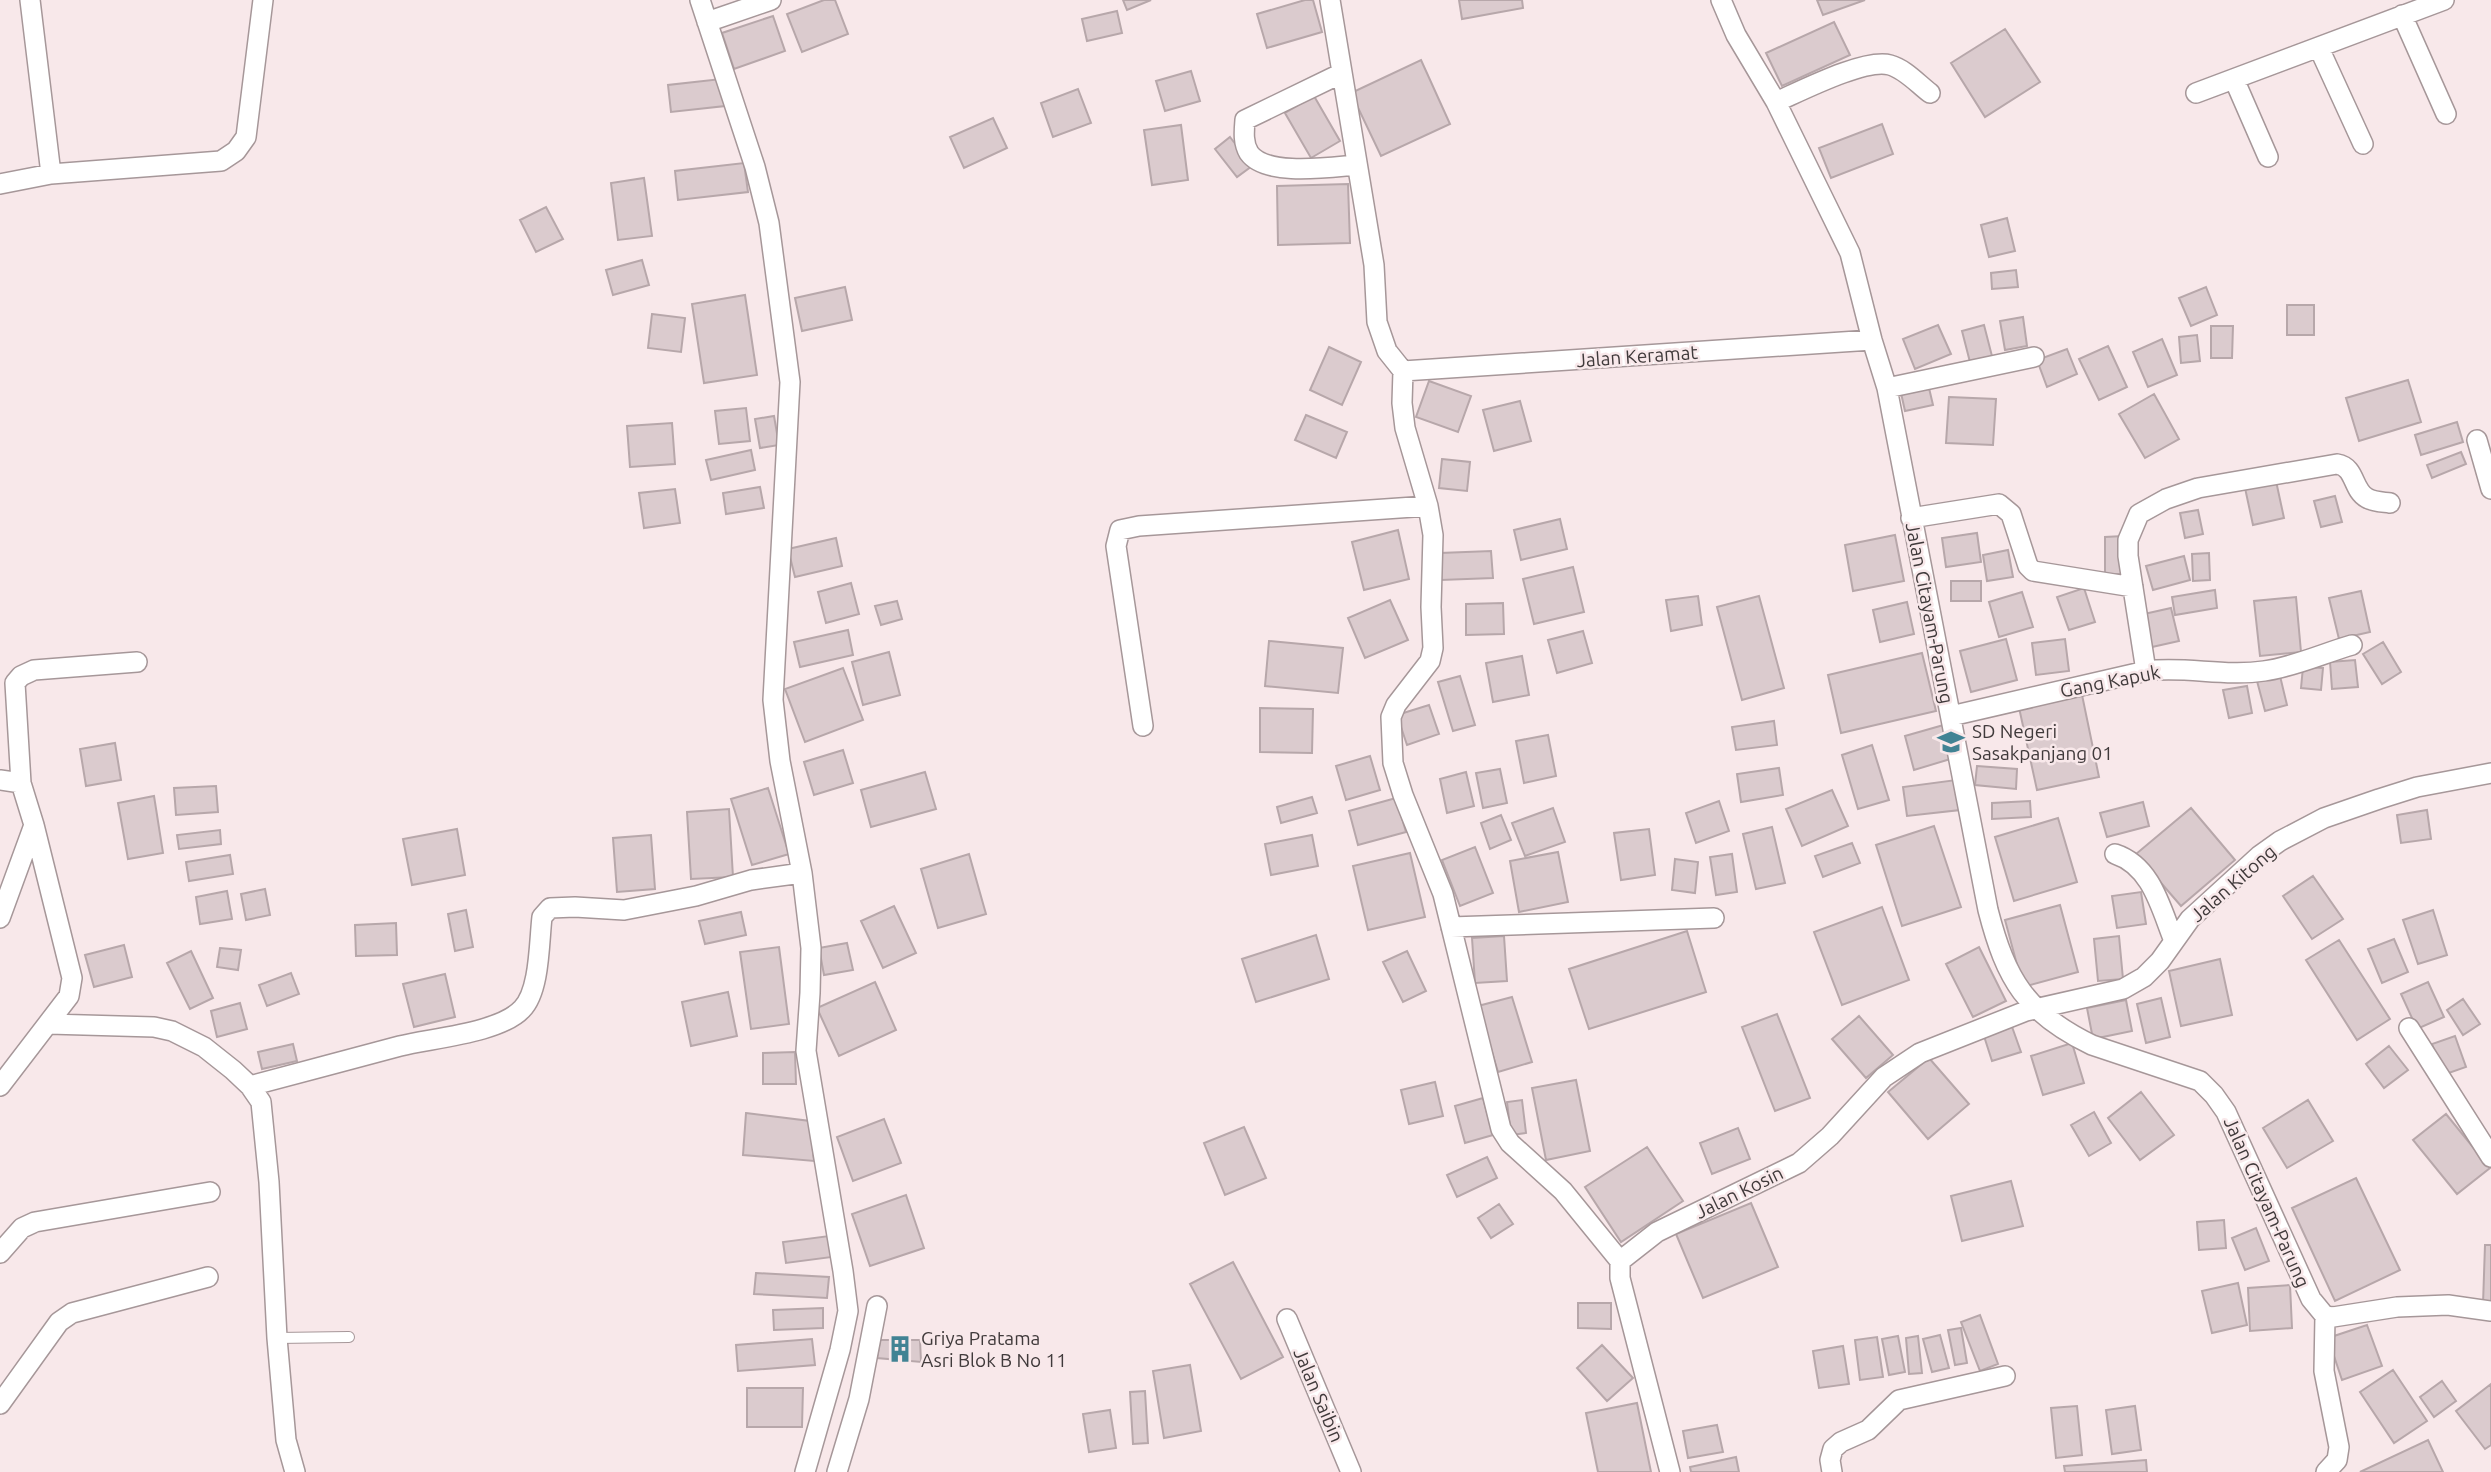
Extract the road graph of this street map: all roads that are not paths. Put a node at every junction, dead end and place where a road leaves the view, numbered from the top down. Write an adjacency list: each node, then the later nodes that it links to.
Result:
1 (30, 0): 20 (street)
2 (263, 0): 20 (street)
3 (700, 0): 9 (street)
4 (771, 0): 9 (street)
5 (1330, 0): 11 (street)
6 (1721, 0): 15 (street, Jalan Citayam-Parung)
7 (2444, 0): 8 (street)
8 (2402, 15): 10 (street); 16 (street)
9 (707, 22): 42 (street)
10 (2319, 48): 12 (street); 17 (street)
11 (1342, 73): 19 (street); 19 (street)
12 (2234, 79): 14 (street); 18 (street)
13 (1930, 93): 15 (street)
14 (2196, 93)
15 (1776, 102): 22 (street, Jalan Citayam-Parung)
16 (2446, 114)
17 (2363, 144)
18 (2268, 157)
19 (1357, 165): 24 (street)
20 (51, 174): 21 (street)
21 (0, 184)
22 (1871, 340): 24 (street, Jalan Keramat); 25 (street, Jalan Citayam-Parung)
23 (2034, 357): 25 (street)
24 (1403, 371): 29 (street)
25 (1887, 388): 30 (street, Jalan Citayam-Parung)
26 (2477, 440): 27 (street)
27 (2491, 489)
28 (2390, 503): 31 (street)
29 (1428, 506): 36 (street); 45 (street)
30 (1911, 518): 31 (street); 35 (street, Jalan Citayam-Parung)
31 (2133, 587): 34 (street)
32 (2352, 645): 34 (street, Gang Kapuk)
33 (137, 663): 39 (street)
34 (2146, 671): 35 (street, Gang Kapuk)
35 (1951, 716): 47 (street, Jalan Citayam-Parung)
36 (1143, 726)
37 (2491, 773): 46 (street, Jalan Kitong)
38 (0, 780): 39 (street)
39 (21, 783): 40 (street)
40 (34, 825): 43 (street); 48 (street)
41 (2115, 854): 46 (street)
42 (802, 873): 51 (street); 66 (street)
43 (0, 918)
44 (1713, 918): 45 (street)
45 (1451, 927): 55 (street)
46 (2174, 941): 47 (street, Jalan Kitong)
47 (2036, 1009): 55 (street, Jalan Kosin); 59 (street, Jalan Citayam-Parung)
48 (48, 1024): 50 (street); 51 (street)
49 (2409, 1028): 52 (street)
50 (0, 1086)
51 (250, 1086): 62 (street)
52 (2491, 1157)
53 (210, 1192): 54 (street)
54 (0, 1252)
55 (1620, 1261): 69 (street)
56 (208, 1277): 64 (street)
57 (877, 1306): 67 (street)
58 (2491, 1311): 59 (street)
59 (2325, 1316): 71 (street)
60 (1287, 1319): 68 (street, Jalan Saibin)
61 (349, 1337): 62 (lane)
62 (277, 1338): 65 (street)
63 (2005, 1376): 70 (street)
64 (0, 1404)
65 (295, 1472)
66 (806, 1472)
67 (837, 1472)
68 (1351, 1472)
69 (1670, 1472)
70 (1832, 1472)
71 (2326, 1472)

